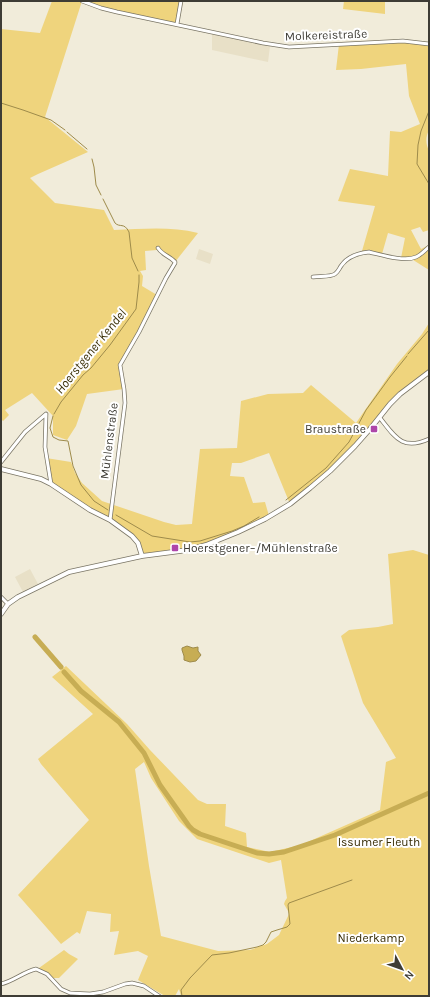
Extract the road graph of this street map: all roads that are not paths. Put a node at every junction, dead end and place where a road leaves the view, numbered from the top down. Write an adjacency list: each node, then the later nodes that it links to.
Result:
1 (82, 1): 3 (street, Molkereistraße)
2 (181, 1): 3 (street)
3 (177, 24): 4 (street, Molkereistraße)
4 (429, 44)
5 (429, 247): 7 (street)
6 (158, 248): 14 (street, Mühlenstraße)
7 (313, 277)
8 (429, 372): 9 (main road)
9 (380, 418): 10 (street); 15 (main road)
10 (429, 439)
11 (1, 462): 13 (street)
12 (1, 469): 13 (main road)
13 (51, 484): 14 (main road)
14 (110, 520): 15 (main road)
15 (142, 556): 17 (main road)
16 (1, 598): 17 (street)
17 (8, 604): 18 (main road)
18 (1, 614)
19 (1, 984): 20 (street)
20 (160, 996)

